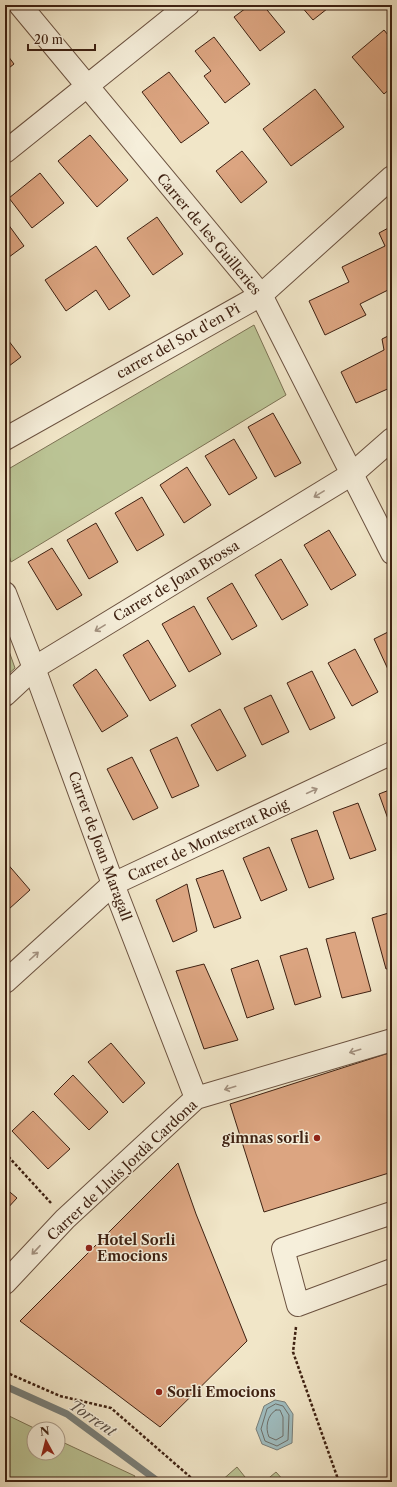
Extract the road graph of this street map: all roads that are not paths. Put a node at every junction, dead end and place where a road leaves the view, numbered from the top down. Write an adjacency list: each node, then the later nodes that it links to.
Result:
1 (20, 5): 3 (street, Carrer de les Guilleries)
2 (188, 5): 3 (street)
3 (86, 86): 4 (street); 6 (street, Carrer de les Guilleries)
4 (5, 152)
5 (392, 177): 6 (street, carrer del Sot d'en Pi)
6 (261, 295): 7 (street, carrer del Sot d'en Pi); 9 (street, Carrer de les Guilleries)
7 (5, 439)
8 (392, 439): 9 (street, Carrer de Joan Brossa)
9 (352, 474): 10 (street, Carrer de les Guilleries); 12 (street, Carrer de Joan Brossa, one-way to 12)
10 (392, 553)
11 (5, 593): 12 (street, Carrer de Joan Maragall)
12 (34, 668): 13 (street, Carrer de Joan Brossa); 15 (street, Carrer de Joan Maragall)
13 (5, 695)
14 (392, 753): 15 (street, Carrer de Montserrat Roig, one-way to 14)
15 (113, 884): 16 (street, Carrer de Montserrat Roig, one-way to 15); 18 (street, Carrer de Joan Maragall)
16 (5, 982)
17 (392, 1040): 18 (street, Carrer de Lluís Jordà Cardona, one-way to 18)
18 (196, 1098): 21 (street, Carrer de Lluís Jordà Cardona, one-way to 21)
19 (392, 1213): 20 (street)
20 (392, 1270)
21 (5, 1283)

